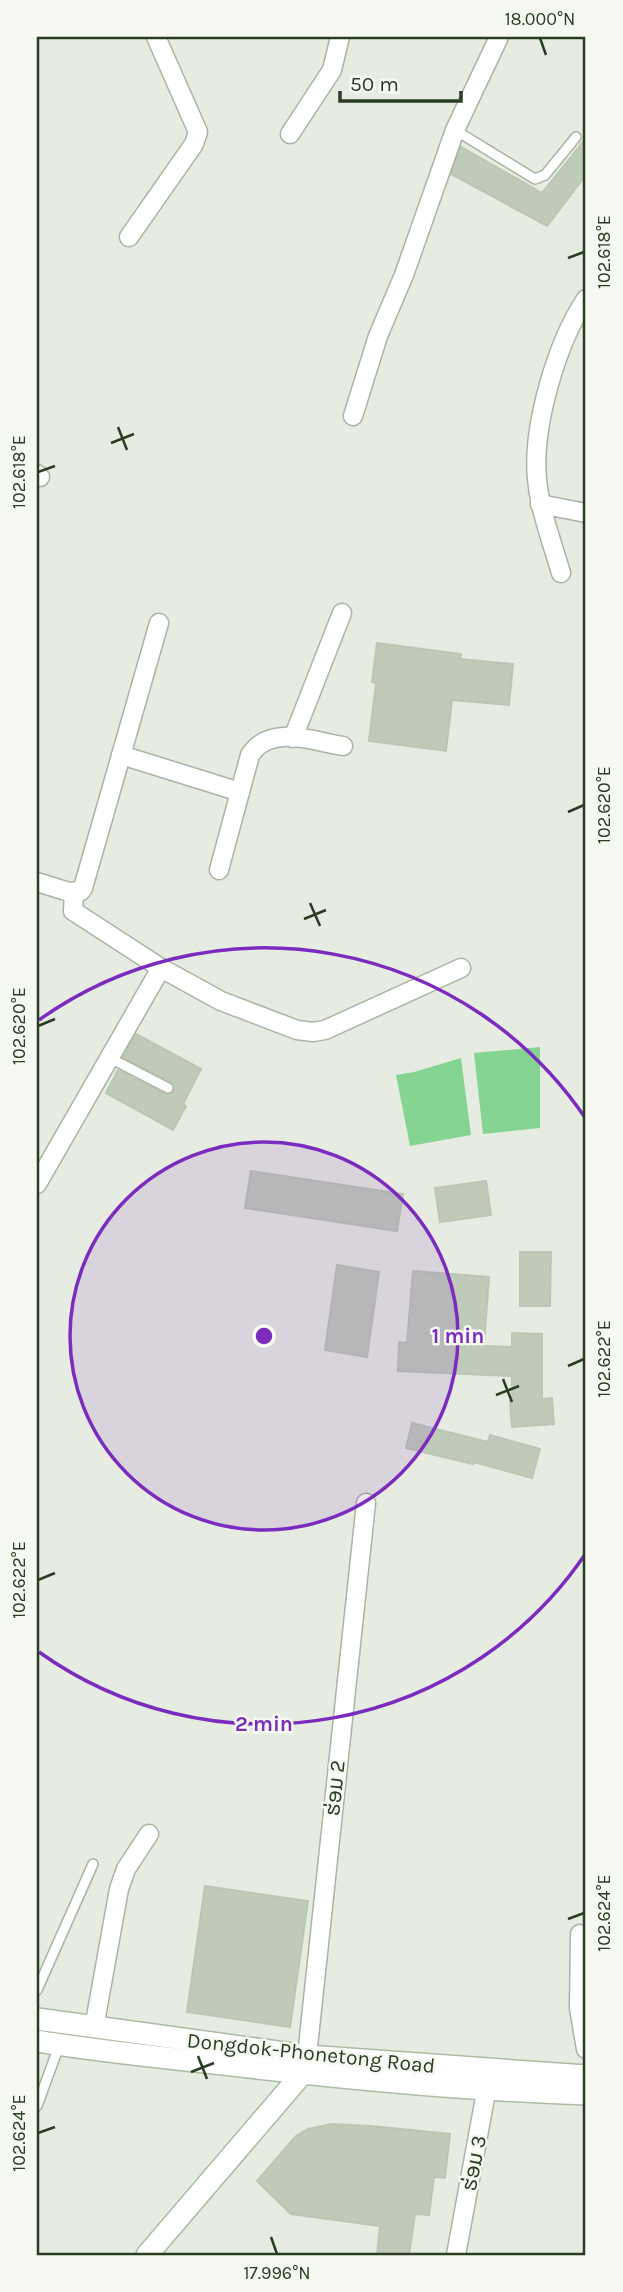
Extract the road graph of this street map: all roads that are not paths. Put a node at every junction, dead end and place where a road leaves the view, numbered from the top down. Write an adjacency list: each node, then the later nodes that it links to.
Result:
1 (156, 37): 7 (street)
2 (340, 37): 5 (street)
3 (499, 37): 4 (street)
4 (455, 130): 6 (lane); 9 (street)
5 (290, 134)
6 (576, 137)
7 (129, 237)
8 (586, 299): 10 (street)
9 (352, 416)
10 (540, 504): 11 (street); 12 (street)
11 (586, 513)
12 (561, 573)
13 (342, 613): 15 (street)
14 (159, 623): 17 (street)
15 (293, 738): 16 (street); 18 (street)
16 (343, 746)
17 (121, 755): 18 (street); 21 (street)
18 (240, 792): 19 (street)
19 (219, 870)
20 (37, 882): 21 (street)
21 (74, 893): 22 (street)
22 (161, 968): 23 (street); 24 (street)
23 (461, 968)
24 (110, 1058): 25 (lane); 26 (street)
25 (168, 1088)
26 (37, 1184)
27 (366, 1503): 37 (street, ຮ່ອມ 2)
28 (149, 1834): 33 (street)
29 (93, 1864): 31 (lane)
30 (580, 1934): 36 (street)
31 (37, 1990)
32 (37, 2019): 33 (main road, Dongdok-Phonetong Road)
33 (94, 2028): 37 (main road, Dongdok-Phonetong Road)
34 (37, 2041): 35 (main road, Dongdok-Phonetong Road)
35 (60, 2045): 37 (main road, Dongdok-Phonetong Road); 41 (lane)
36 (586, 2049)
37 (304, 2065): 39 (main road, Dongdok-Phonetong Road); 42 (main road)
38 (586, 2076): 39 (main road, Dongdok-Phonetong Road)
39 (489, 2080): 40 (main road, Dongdok-Phonetong Road); 43 (street, ຮ່ອມ 3)
40 (586, 2094)
41 (37, 2106)
42 (147, 2255)
43 (456, 2255)

